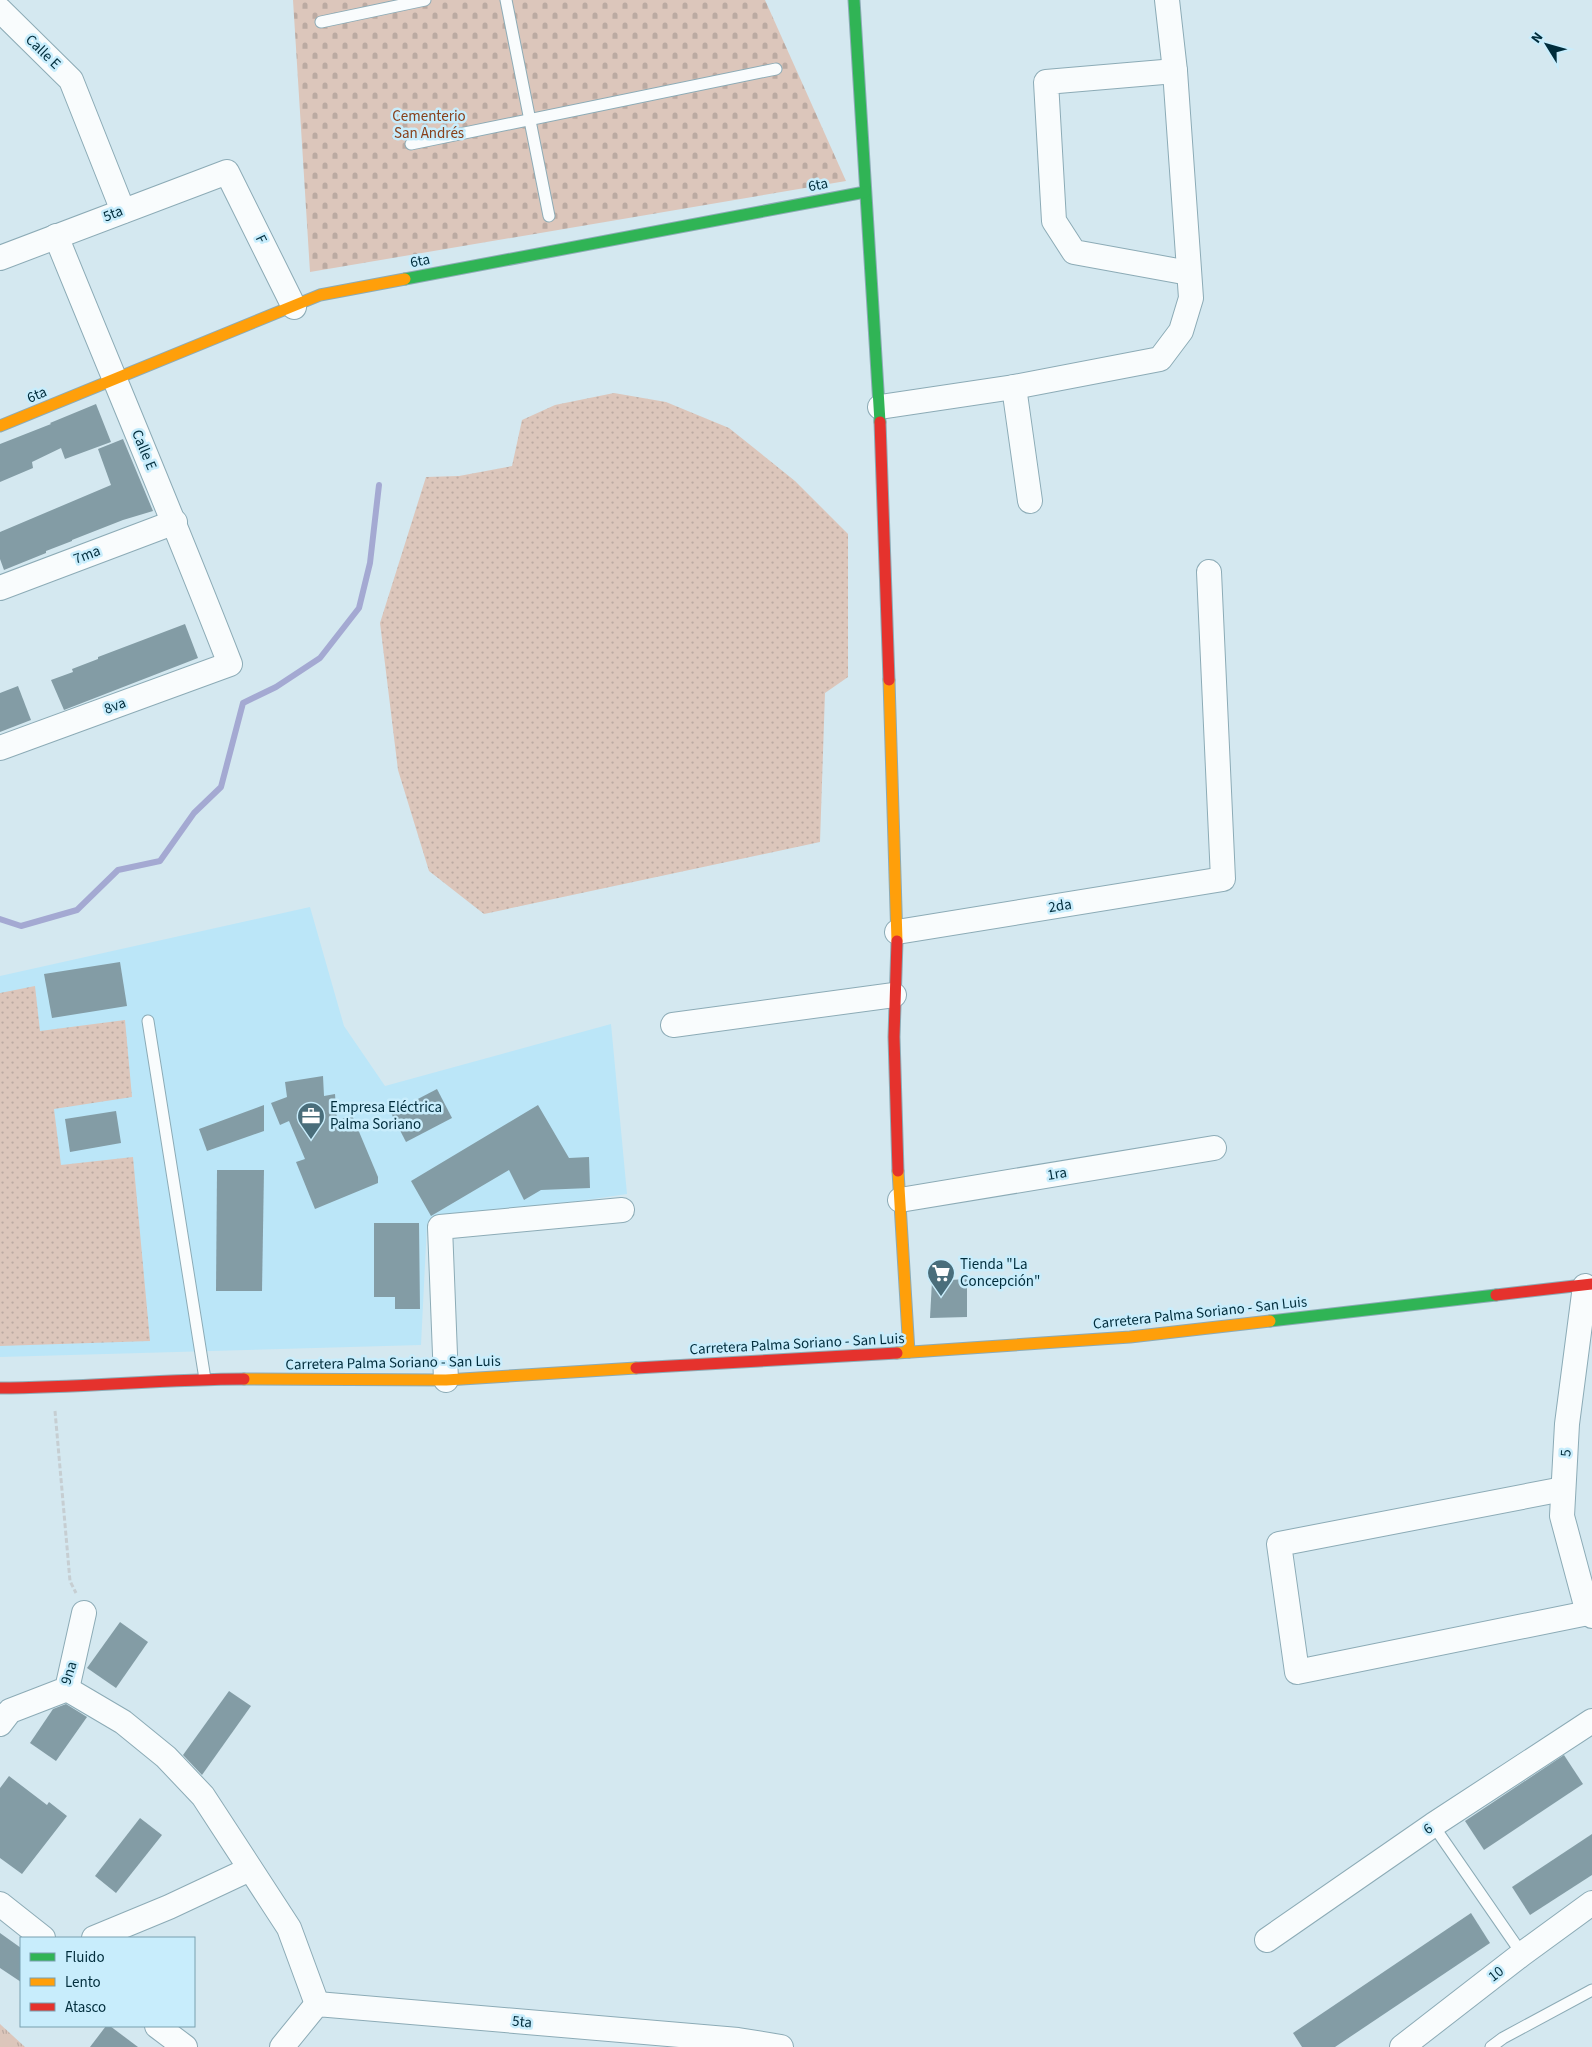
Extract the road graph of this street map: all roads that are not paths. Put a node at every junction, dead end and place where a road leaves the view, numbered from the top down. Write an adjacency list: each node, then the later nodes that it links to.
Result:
1 (426, 0): 6 (lane)
2 (506, 0): 9 (lane)
3 (854, 0): 12 (street)
4 (1167, 0): 8 (street)
5 (0, 10): 13 (street, Calle E)
6 (321, 22)
7 (776, 69): 9 (lane)
8 (1175, 71): 17 (street); 17 (street)
9 (530, 119): 10 (lane); 14 (lane)
10 (411, 144)
11 (227, 172): 13 (street, 5ta); 18 (street, F)
12 (865, 192): 18 (street, 6ta); 21 (street)
13 (123, 211): 15 (street, 5ta)
14 (549, 216)
15 (56, 236): 16 (street, 5ta); 19 (street, Calle E)
16 (0, 258)
17 (1189, 273): 20 (street)
18 (294, 307): 19 (street, 6ta)
19 (114, 380): 22 (street, 6ta); 24 (street, Calle E)
20 (1014, 387): 21 (street); 23 (street)
21 (880, 407): 29 (street)
22 (0, 426)
23 (1030, 501)
24 (175, 522): 26 (street, 7ma); 27 (street, Calle E)
25 (1209, 572): 29 (street, 2da)
26 (0, 588)
27 (230, 664): 28 (street, 8va)
28 (0, 748)
29 (898, 932): 30 (street)
30 (894, 995): 32 (street); 34 (street)
31 (148, 1021): 38 (lane)
32 (673, 1025)
33 (1214, 1148): 34 (street, 1ra)
34 (900, 1200): 37 (street)
35 (622, 1210): 39 (street)
36 (1588, 1285): 37 (street, Carretera Palma Soriano - San Luis); 41 (street, 5)
37 (909, 1352): 39 (street, Carretera Palma Soriano - San Luis)
38 (205, 1379): 39 (street, Carretera Palma Soriano - San Luis); 40 (street, Carretera Palma Soriano - San Luis)
39 (446, 1380)
40 (0, 1388)
41 (1563, 1489): 43 (street, 5); 43 (street)
42 (84, 1613): 44 (street, 9na)
43 (1590, 1615)
44 (67, 1689): 45 (street, 9na); 48 (street)
45 (3, 1713)
46 (1592, 1721): 47 (street, 6)
47 (1433, 1826): 53 (street, 6); 54 (lane)
48 (250, 1869): 52 (street); 56 (street)
49 (1592, 1903): 54 (street, 10)
50 (0, 1904): 51 (street)
51 (42, 1937)
52 (96, 1937)
53 (1267, 1940)
54 (1522, 1954): 61 (street, 10)
55 (1592, 1990): 62 (lane)
56 (317, 2004): 59 (street); 60 (street, 5ta)
57 (158, 2027): 58 (street)
58 (185, 2047)
59 (282, 2047)
60 (781, 2047)
61 (1402, 2047)
62 (1491, 2047)

